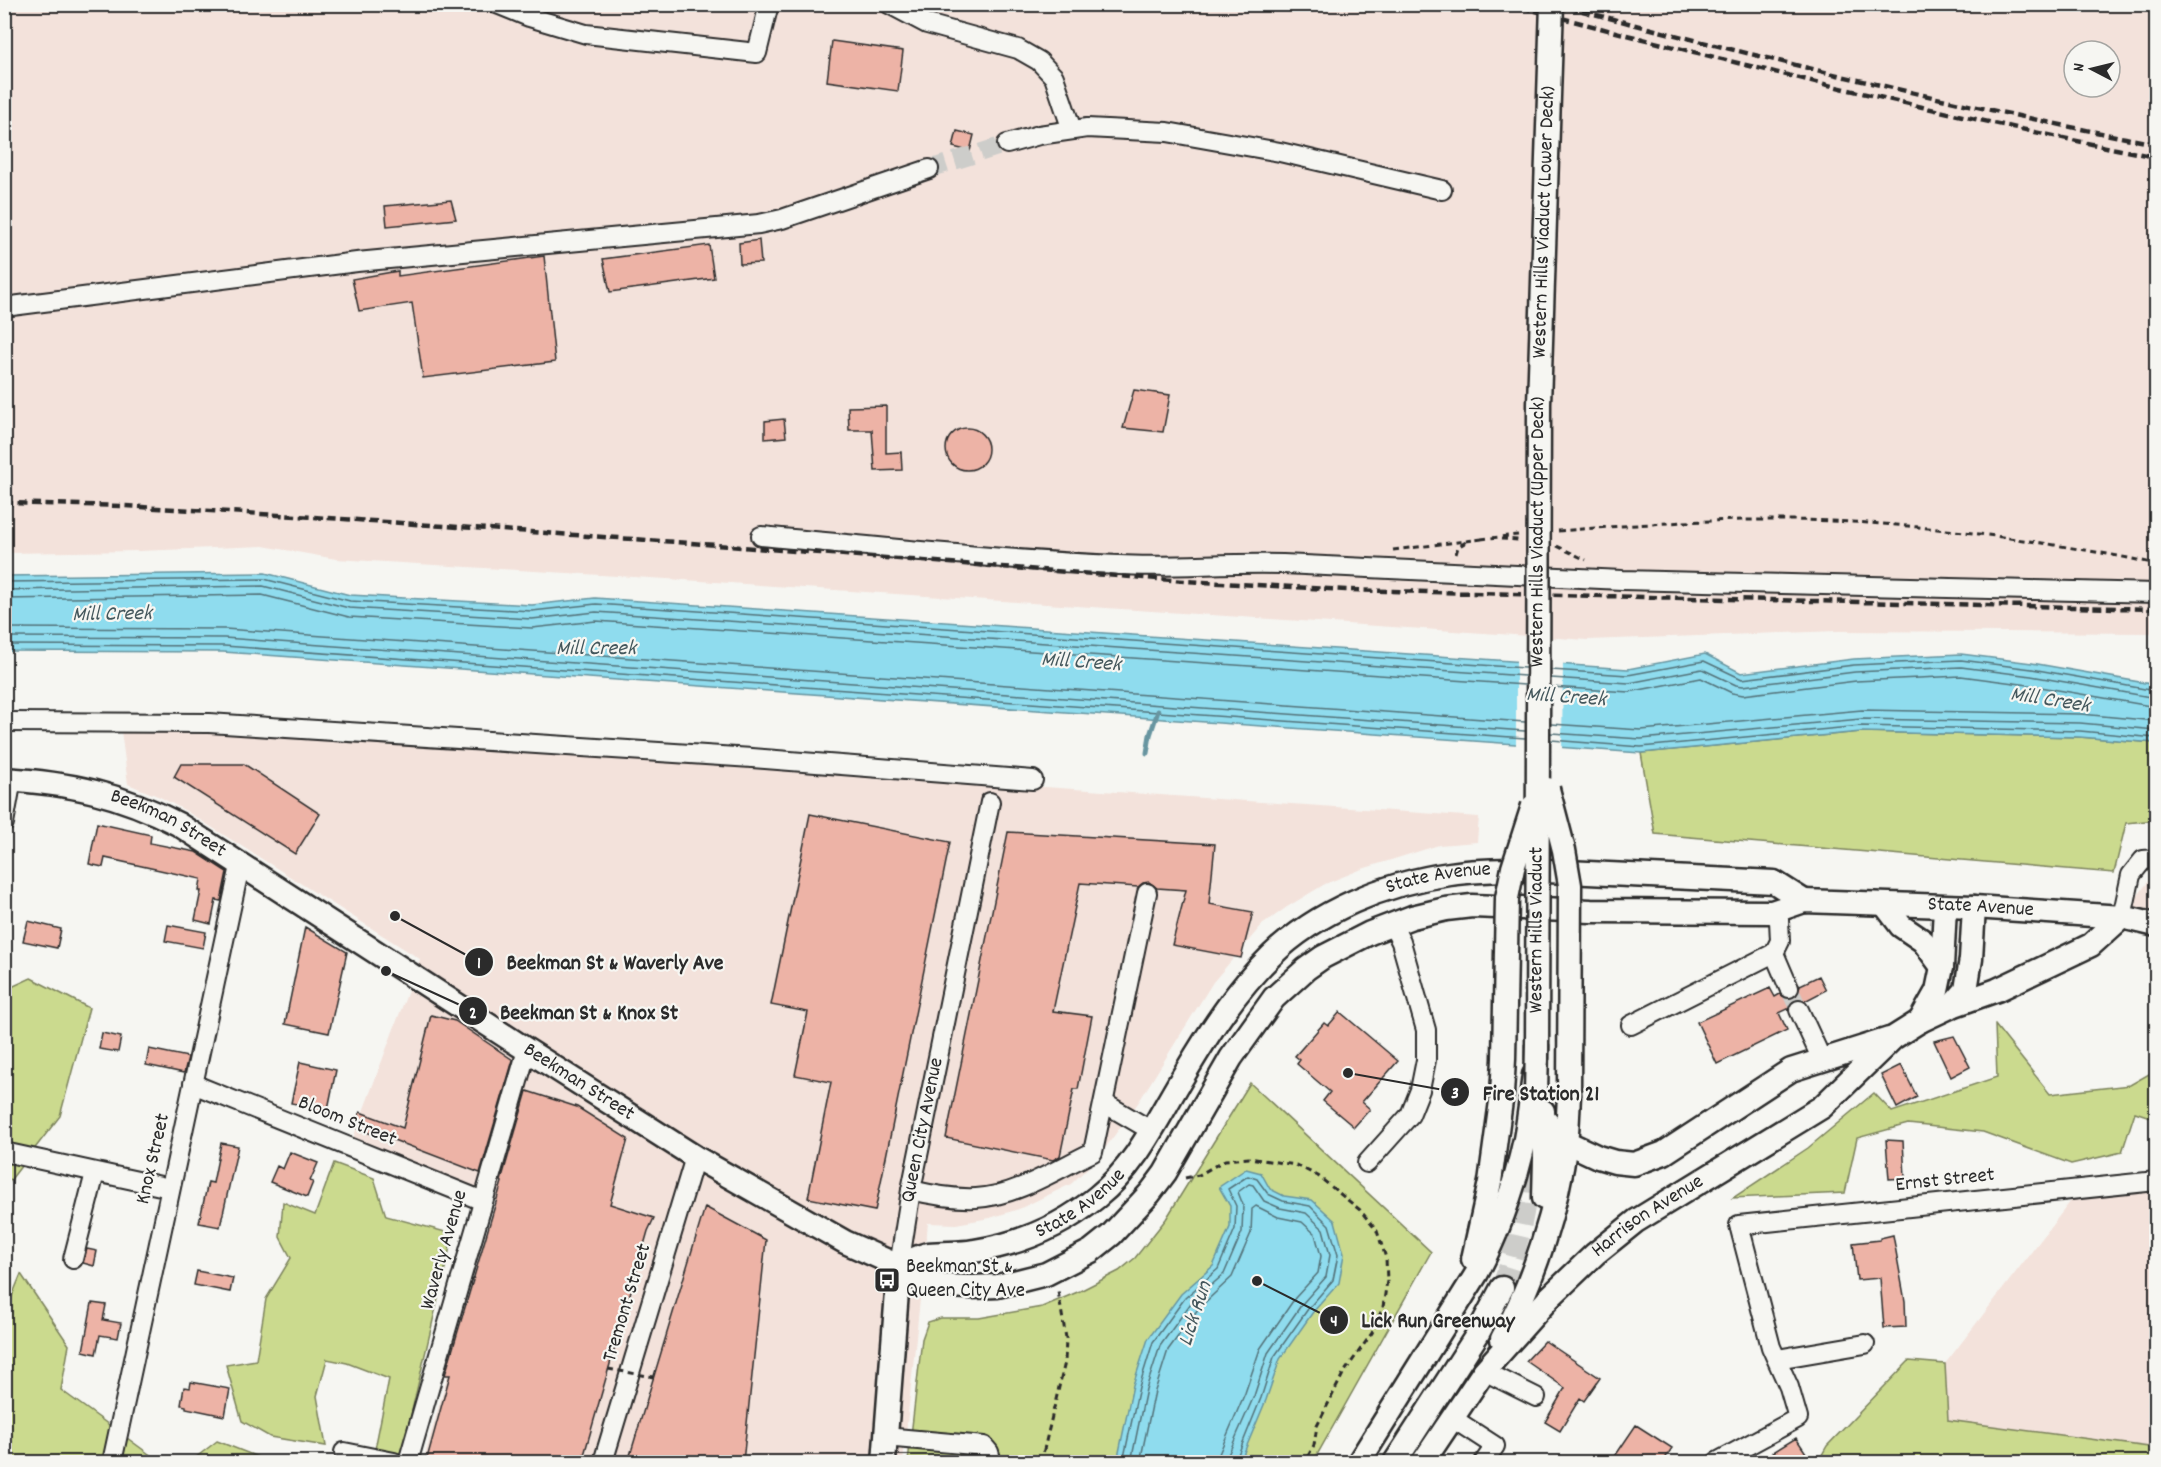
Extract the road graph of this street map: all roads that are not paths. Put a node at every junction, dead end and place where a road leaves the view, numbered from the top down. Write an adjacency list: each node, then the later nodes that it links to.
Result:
1 (496, 4): 2 (street)
2 (769, 4)
3 (889, 4): 5 (street)
4 (1553, 4): 13 (main road, Western Hills Viaduct (Lower Deck), bridge); 38 (main road, Western Hills Viaduct (Upper Deck), bridge)
5 (1072, 130): 6 (street); 8 (street)
6 (1007, 144)
7 (929, 169): 9 (street)
8 (1442, 190)
9 (4, 307)
10 (761, 536): 11 (street)
11 (2157, 593)
12 (4, 722): 15 (street)
13 (1544, 764): 41 (main road, Western Hills Viaduct, bridge); 45 (main road, Western Hills Viaduct (Lower Deck), bridge); 57 (main road, Western Hills Viaduct (Lower Deck), bridge)
14 (8, 779): 17 (street); 19 (main road, Beekman Street)
15 (1033, 780)
16 (990, 802): 52 (street, Queen City Avenue)
17 (4, 823)
18 (2157, 859): 26 (street)
19 (240, 866): 37 (main road, Beekman Street); 40 (street, Knox Street)
20 (1147, 893): 42 (street)
21 (1804, 901): 22 (main road, State Avenue); 25 (main road, State Avenue); 44 (main road, State Avenue)
22 (1885, 904): 23 (main road, State Avenue); 30 (main road)
23 (1945, 907): 24 (main road, State Avenue); 30 (main road, Harrison Avenue)
24 (1974, 907): 26 (main road, State Avenue); 32 (main road)
25 (1772, 912): 27 (main road, State Avenue); 29 (street)
26 (2122, 917): 28 (main road, State Avenue); 32 (main road, Harrison Avenue)
27 (1392, 924): 48 (street); 56 (main road, State Avenue)
28 (2157, 924)
29 (1773, 953): 31 (street); 35 (street)
30 (1942, 967): 34 (main road, Harrison Avenue)
31 (1789, 988)
32 (1952, 1006): 34 (main road, Harrison Avenue)
33 (1799, 1010): 39 (street)
34 (1920, 1021): 36 (main road, Harrison Avenue)
35 (1631, 1025)
36 (1893, 1038): 39 (main road); 61 (main road, Harrison Avenue)
37 (526, 1050): 47 (main road, Beekman Street); 53 (street, Waverly Avenue)
38 (1537, 1060): 43 (main road, Western Hills Viaduct (Upper Deck), bridge); 57 (main road, Western Hills Viaduct (Upper Deck), bridge)
39 (1822, 1060): 45 (main road)
40 (194, 1084): 51 (street, Knox Street); 53 (street, Bloom Street)
41 (1536, 1095)
42 (1104, 1103): 44 (street); 52 (street)
43 (1543, 1118): 45 (main road); 54 (main road, Western Hills Viaduct (Upper Deck))
44 (1152, 1131): 56 (main road, State Avenue)
45 (1566, 1142): 54 (main road, Western Hills Viaduct (Lower Deck))
46 (4, 1152): 49 (street)
47 (695, 1156): 56 (main road, Beekman Street); 69 (street, Tremont Street)
48 (1367, 1163)
49 (95, 1173): 51 (street); 55 (street)
50 (2157, 1181): 60 (street, Ernst Street)
51 (170, 1188): 66 (street, Knox Street)
52 (911, 1190): 56 (street, Queen City Avenue)
53 (483, 1201): 68 (street, Waverly Avenue)
54 (1539, 1250): 61 (main road)
55 (73, 1259)
56 (899, 1266): 64 (main road, Queen City Avenue)
57 (1474, 1271): 72 (main road, Western Hills Viaduct (Upper Deck))
58 (1502, 1288): 73 (main road)
59 (1865, 1344): 60 (street)
60 (1777, 1359): 76 (street)
61 (1484, 1371): 62 (street); 63 (main road, Harrison Avenue)
62 (1536, 1397)
63 (1452, 1418): 74 (main road, Harrison Avenue); 75 (street)
64 (885, 1437): 70 (main road, Queen City Avenue); 71 (street)
65 (344, 1452): 67 (street)
66 (112, 1462)
67 (394, 1462)
68 (408, 1462)
69 (603, 1462)
70 (884, 1462)
71 (992, 1462)
72 (1359, 1462)
73 (1395, 1462)
74 (1423, 1462)
75 (1484, 1462)
76 (1717, 1462)

